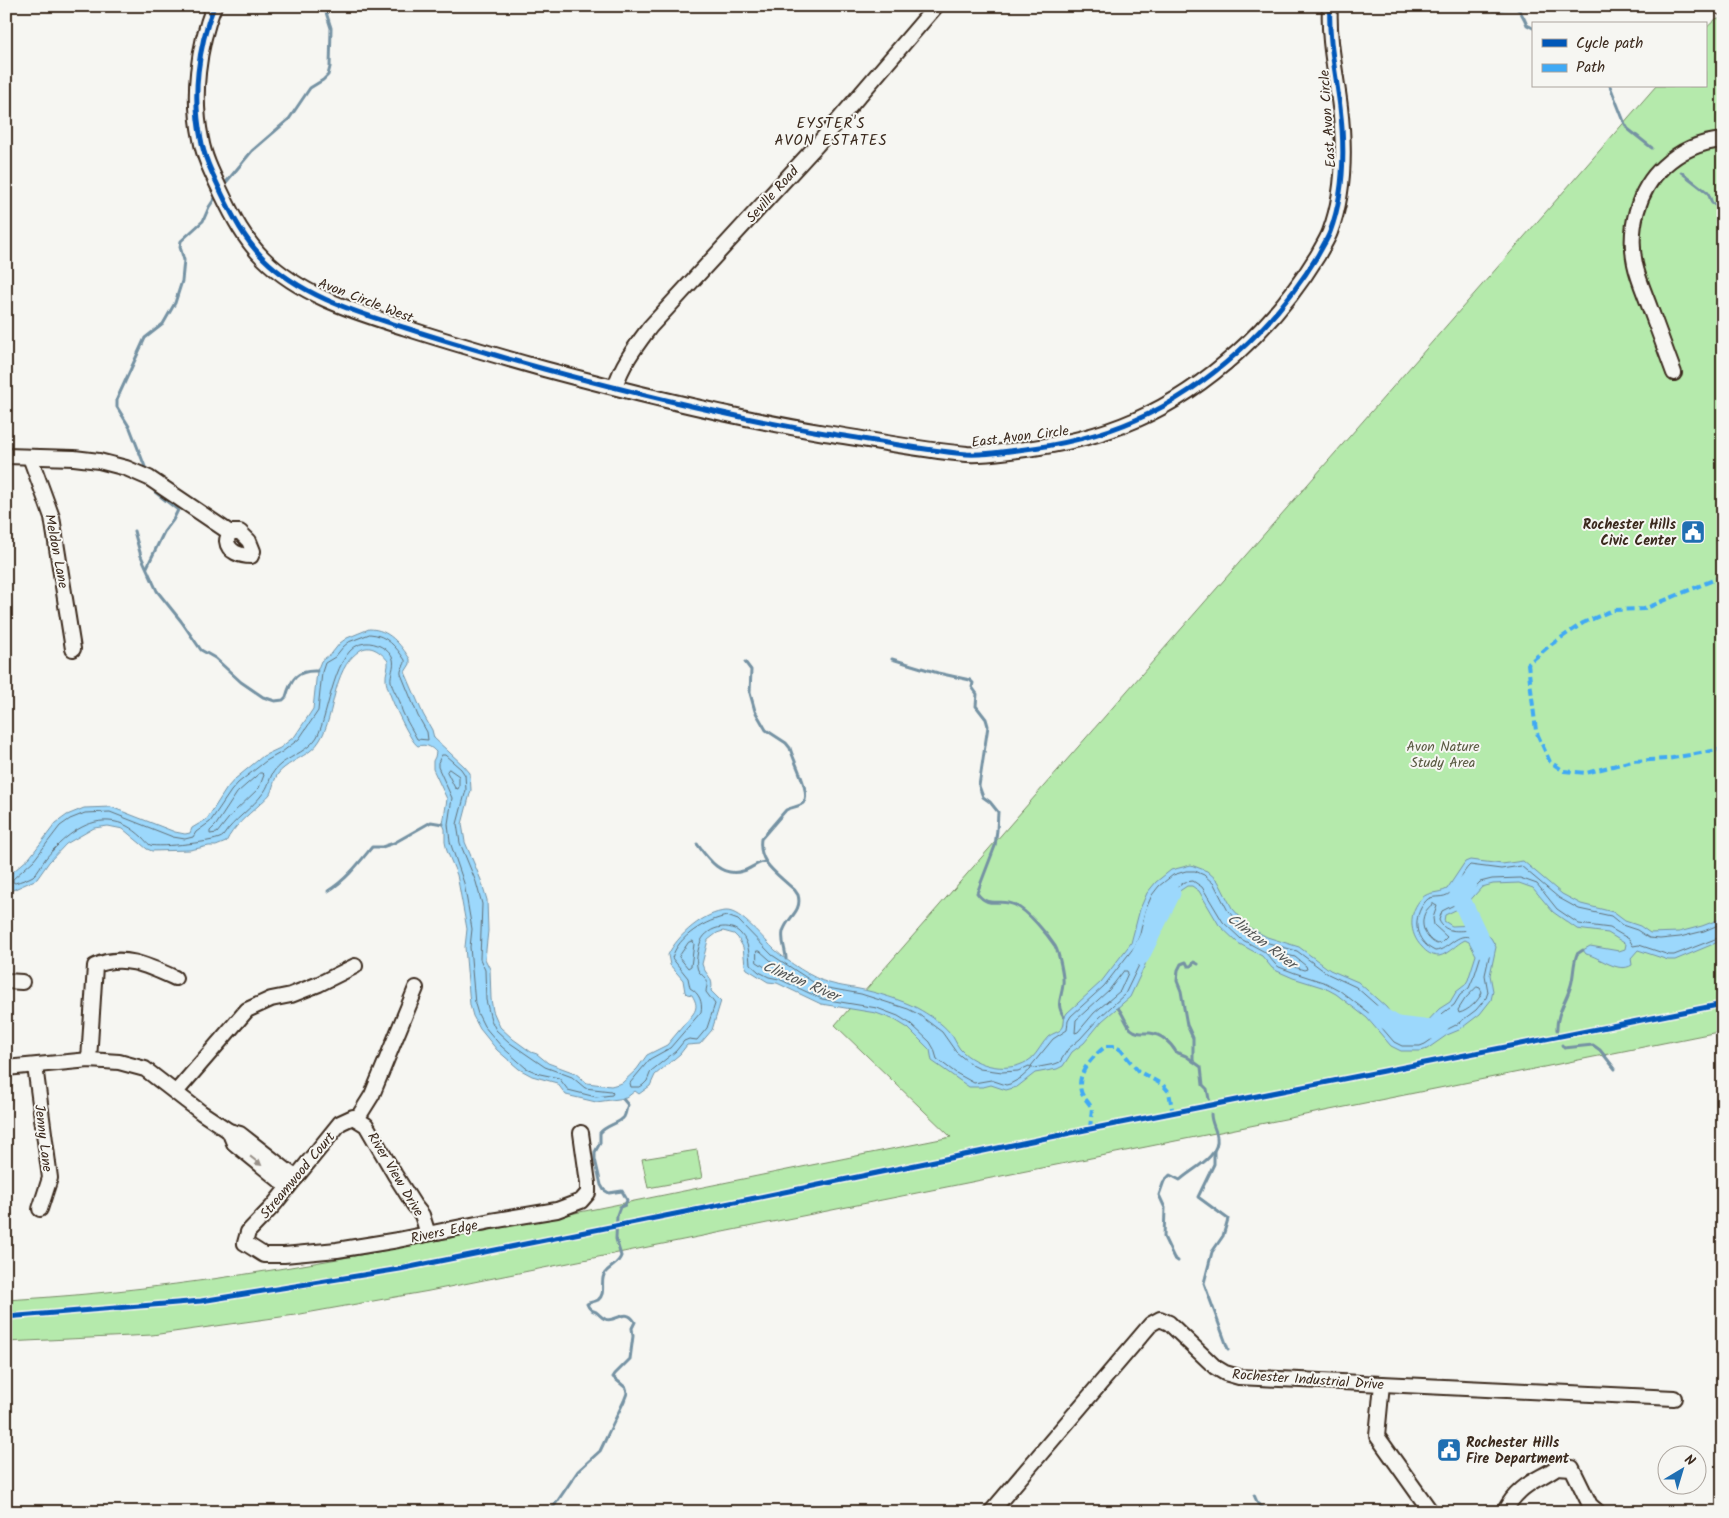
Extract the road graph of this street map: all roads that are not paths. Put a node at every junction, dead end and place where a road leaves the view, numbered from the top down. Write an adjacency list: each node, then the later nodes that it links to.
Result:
1 (214, 6): 6 (street, Avon Circle West)
2 (936, 6): 6 (street, Seville Road)
3 (1330, 6): 6 (street, East Avon Circle)
4 (1723, 140): 5 (street)
5 (1674, 373)
6 (615, 387)
7 (6, 456): 8 (street)
8 (30, 457): 9 (street); 10 (street, Meldon Lane)
9 (229, 532)
10 (73, 649)
11 (355, 966): 19 (street)
12 (175, 978): 16 (street)
13 (6, 981): 14 (street)
14 (22, 982)
15 (416, 988): 20 (street)
16 (89, 1060): 17 (street); 19 (street)
17 (35, 1066): 18 (street); 23 (street, Jenny Lane)
18 (6, 1068)
19 (176, 1092): 22 (street)
20 (357, 1119): 22 (street, Streamwood Court); 24 (street, River View Drive)
21 (580, 1133): 24 (street, Rivers Edge)
22 (292, 1182): 25 (street, Streamwood Court)
23 (40, 1208)
24 (428, 1234): 25 (street, Rivers Edge)
25 (247, 1236)
26 (1382, 1384): 27 (street, Rochester Industrial Drive); 28 (street, Rochester Industrial Drive); 29 (street)
27 (1674, 1398)
28 (991, 1512)
29 (1431, 1512)
30 (1504, 1512): 31 (street)
31 (1598, 1512)

